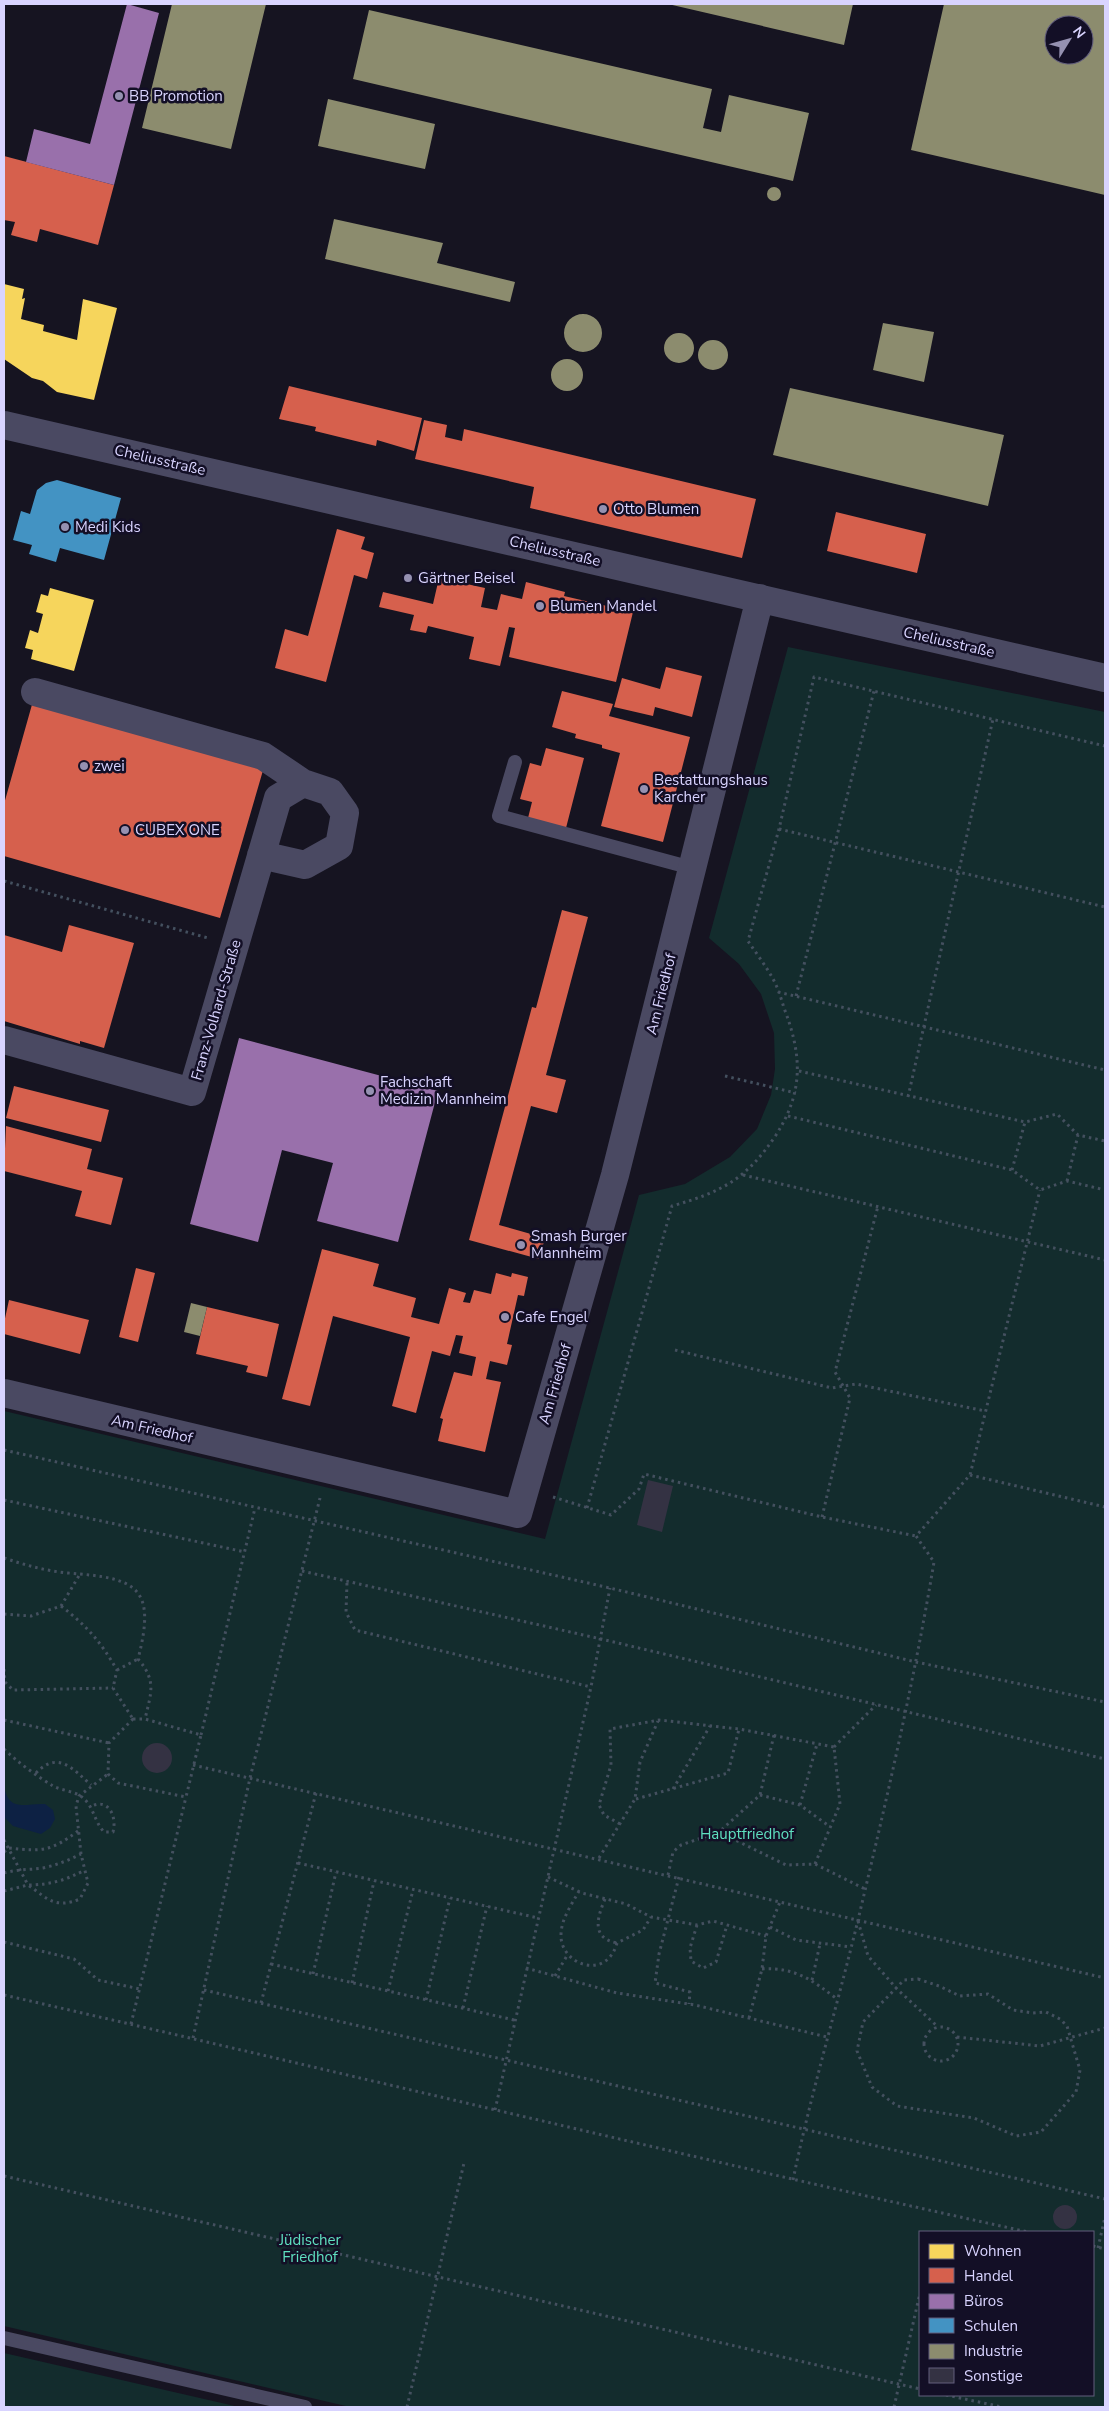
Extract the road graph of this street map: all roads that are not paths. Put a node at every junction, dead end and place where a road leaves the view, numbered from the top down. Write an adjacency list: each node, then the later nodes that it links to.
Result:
1 (6, 433): 2 (street, Cheliusstraße)
2 (760, 598): 3 (street, Cheliusstraße); 8 (street, Am Friedhof)
3 (1105, 678)
4 (35, 692): 6 (street)
5 (515, 762): 8 (lane)
6 (303, 783): 7 (street, Franz-Volhard-Straße); 7 (street)
7 (261, 855): 9 (street, Franz-Volhard-Straße)
8 (692, 868): 10 (street, Am Friedhof)
9 (4, 1040)
10 (4, 1393)
11 (4, 2338): 12 (lane)
12 (305, 2407)

